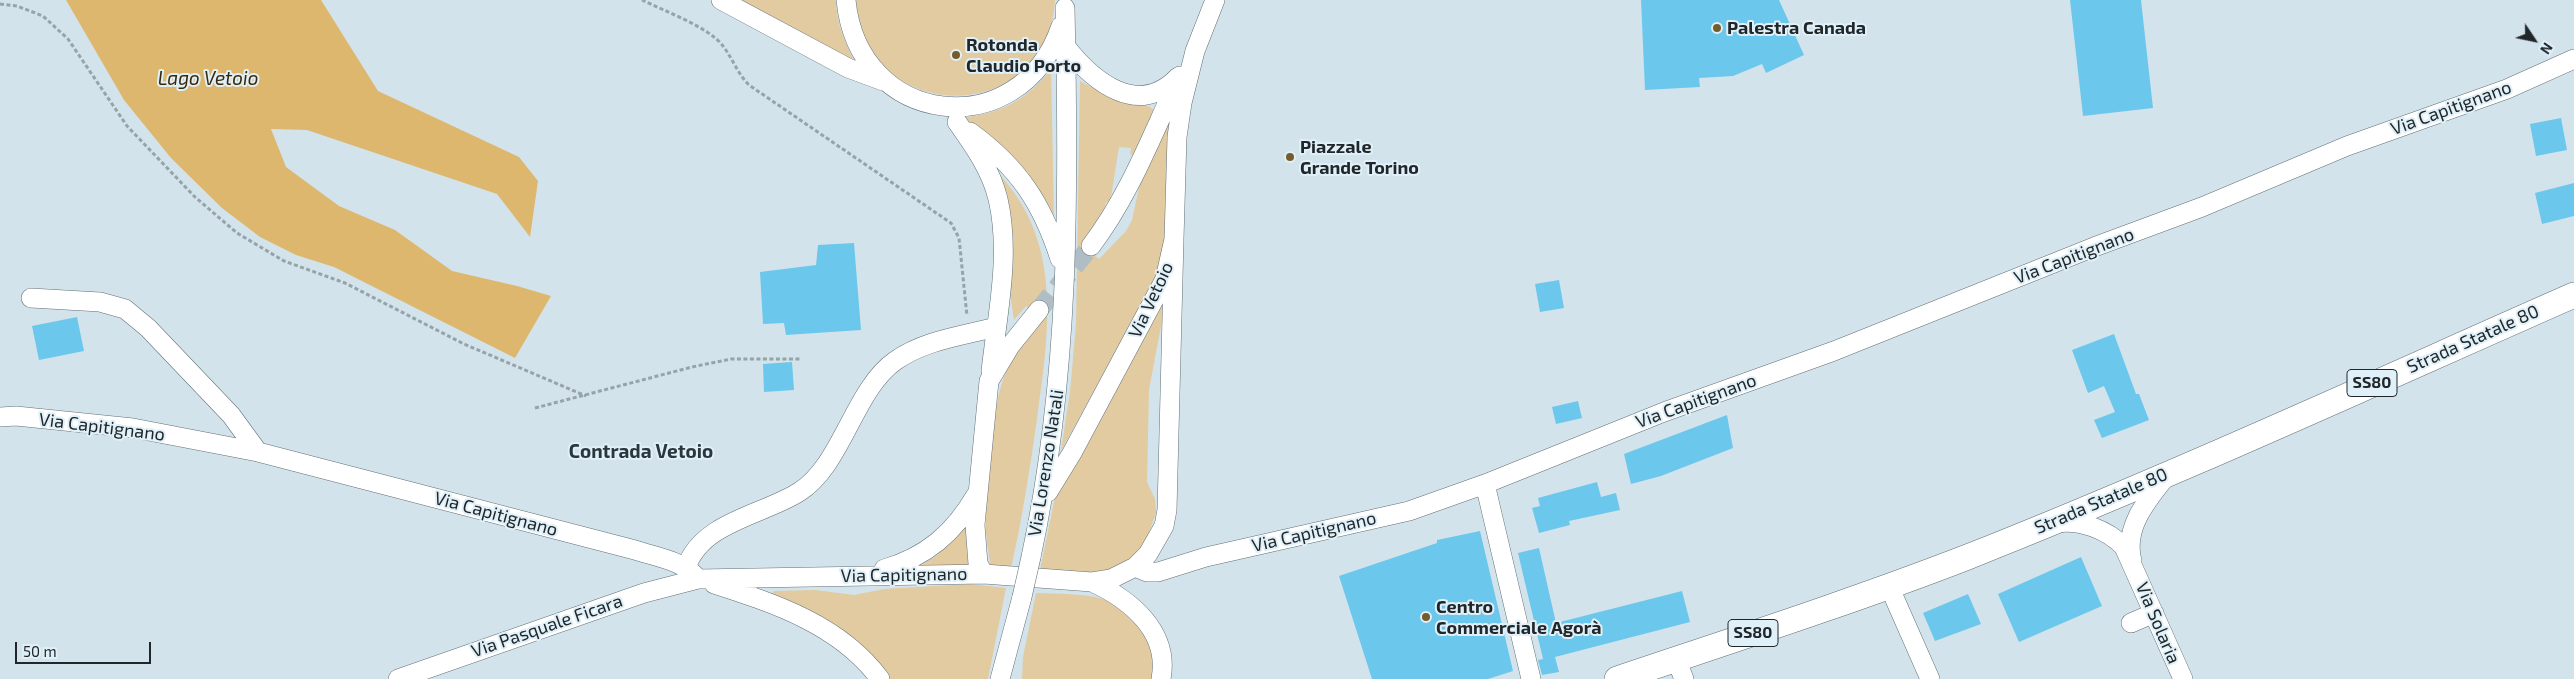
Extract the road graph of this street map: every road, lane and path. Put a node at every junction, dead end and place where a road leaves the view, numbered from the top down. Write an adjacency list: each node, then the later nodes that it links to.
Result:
1 (642, 0): 21 (path)
2 (721, 0): 11 (street)
3 (846, 0): 11 (street)
4 (1215, 0): 8 (street, Via Vetoio)
5 (0, 4): 24 (path)
6 (1065, 4): 7 (street, Via Lorenzo Natali); 12 (street)
7 (1066, 47): 10 (street, Via Vetoio); 16 (street, Via Lorenzo Natali)
8 (1195, 51): 10 (street, Via Vetoio); 14 (street, Via Vetoio)
9 (2574, 59): 29 (street, Via Capitignano)
10 (1180, 76): 15 (street)
11 (885, 82): 12 (street)
12 (926, 103): 13 (street, Via Lorenzo Natali)
13 (957, 122): 16 (street, Via Lorenzo Natali); 20 (street)
14 (1174, 238): 31 (street, Via Vetoio); 34 (street)
15 (1091, 246)
16 (1063, 270): 31 (street, Via Lorenzo Natali)
17 (31, 298): 27 (street)
18 (2573, 298): 28 (main road, Strada Statale 80 / SS80)
19 (1039, 310): 23 (street)
20 (996, 327): 21 (street); 23 (street)
21 (968, 334): 35 (street)
22 (801, 359): 24 (path)
23 (989, 381): 30 (street)
24 (586, 396): 25 (path)
25 (535, 408)
26 (0, 418): 27 (street, Via Capitignano)
27 (258, 452): 35 (street, Via Capitignano)
28 (2170, 471): 32 (main road, Strada Statale 80 / SS80); 33 (street, Via Solaria)
29 (1485, 484): 34 (street, Via Capitignano); 49 (street)
30 (977, 492): 36 (street); 37 (street)
31 (1043, 499): 45 (street, Via Lorenzo Natali, bridge)
32 (2045, 525): 33 (street, Via Solaria); 40 (main road, Strada Statale 80 / SS80)
33 (2134, 566): 42 (street, Via Solaria)
34 (1135, 567): 39 (street, Via Capitignano)
35 (692, 574): 38 (street, Via Capitignano); 41 (street); 46 (street, Via Pasquale Ficara)
36 (984, 574): 37 (street, Via Capitignano); 39 (street, Via Capitignano)
37 (858, 576): 38 (street, Via Capitignano)
38 (768, 578): 41 (street)
39 (1092, 582): 48 (street)
40 (1888, 586): 44 (main road, Strada Statale 80 / SS80); 51 (street)
41 (769, 603): 47 (street)
42 (2154, 613): 43 (street); 52 (street, Via Solaria)
43 (2131, 623)
44 (1680, 669): 50 (main road, Strada Statale 80 / SS80)
45 (1007, 672)
46 (398, 679)
47 (880, 679)
48 (1161, 679)
49 (1531, 679)
50 (1617, 679)
51 (1930, 679)
52 (2183, 679)

